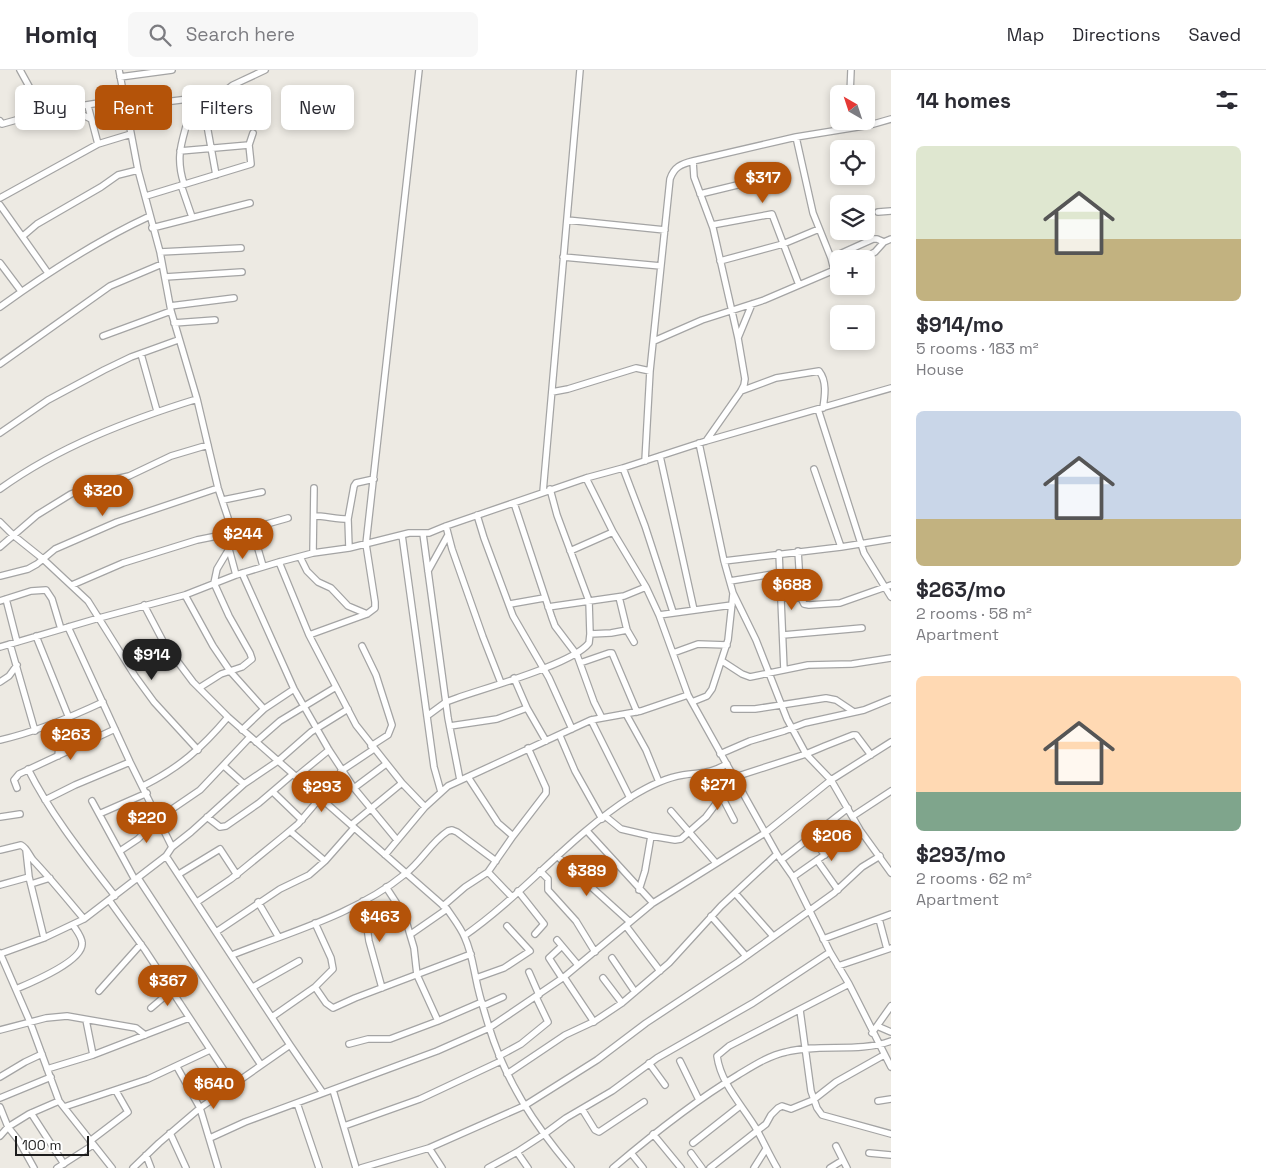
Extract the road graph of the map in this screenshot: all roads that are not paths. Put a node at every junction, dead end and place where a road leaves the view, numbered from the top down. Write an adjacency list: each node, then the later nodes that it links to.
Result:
1 (20, 70): 9 (street)
2 (119, 70): 8 (street)
3 (172, 70): 8 (street)
4 (265, 70): 11 (street)
5 (419, 70): 101 (street)
6 (580, 70): 47 (street)
7 (851, 70): 12 (street)
8 (120, 77): 10 (street)
9 (28, 85)
10 (121, 85)
11 (233, 85)
12 (850, 85)
13 (95, 105): 15 (street)
14 (85, 106): 15 (street)
15 (88, 106): 17 (street)
16 (85, 116): 17 (street)
17 (91, 119): 29 (street)
18 (891, 119): 20 (street)
19 (15, 120): 21 (street)
20 (875, 121)
21 (1, 123)
22 (130, 130): 26 (street)
23 (184, 130): 32 (street)
24 (208, 130): 31 (street)
25 (830, 130): 28 (street)
26 (131, 134): 29 (street); 34 (street)
27 (253, 134): 30 (street)
28 (796, 138): 33 (street); 50 (street)
29 (98, 144): 40 (street)
30 (249, 145): 31 (street); 35 (street)
31 (211, 149): 32 (street); 35 (street)
32 (180, 151): 37 (street)
33 (693, 160): 38 (street); 51 (street)
34 (138, 170): 39 (street); 52 (street)
35 (216, 175): 37 (street)
36 (762, 179): 38 (street)
37 (183, 185): 39 (street); 46 (street)
38 (700, 194): 48 (street)
39 (146, 196): 45 (street)
40 (0, 198)
41 (250, 203): 46 (street)
42 (0, 205): 52 (street)
43 (891, 210): 44 (street)
44 (878, 212)
45 (150, 216): 49 (street); 68 (street)
46 (192, 217): 49 (street)
47 (567, 220): 51 (street); 60 (street)
48 (712, 225): 55 (street); 62 (street)
49 (152, 228): 58 (street)
50 (819, 228): 55 (street); 61 (street)
51 (665, 230): 65 (street)
52 (23, 236): 68 (street)
53 (891, 239): 54 (street)
54 (884, 242): 57 (street); 59 (street)
55 (783, 244): 62 (street); 70 (street)
56 (241, 248): 58 (street)
57 (849, 250)
58 (160, 252): 64 (street)
59 (875, 252)
60 (563, 256): 65 (street); 88 (street)
61 (830, 256)
62 (720, 261): 76 (street)
63 (0, 263): 71 (street)
64 (162, 264): 69 (street); 84 (street)
65 (661, 266): 82 (street)
66 (242, 272): 69 (street)
67 (830, 272): 70 (street)
68 (48, 273): 71 (street)
69 (165, 277): 75 (street)
70 (799, 285): 73 (street)
71 (21, 291): 74 (street)
72 (234, 298): 75 (street)
73 (752, 304): 76 (street); 80 (street)
74 (0, 307)
75 (170, 308): 78 (street); 79 (street)
76 (731, 311): 80 (street); 82 (street)
77 (215, 320): 78 (street)
78 (174, 323): 81 (street)
79 (103, 336)
80 (738, 338): 87 (street)
81 (178, 340): 83 (street); 89 (street)
82 (654, 341): 85 (street)
83 (141, 354): 91 (street); 92 (street)
84 (0, 364)
85 (650, 371): 88 (street); 97 (street)
86 (891, 388): 90 (street)
87 (741, 391): 90 (street); 93 (street)
88 (552, 392): 105 (street)
89 (197, 399): 91 (street); 95 (street)
90 (820, 408): 93 (street); 123 (street)
91 (157, 411): 104 (street)
92 (0, 432)
93 (706, 441): 94 (street)
94 (699, 443): 96 (street); 135 (street)
95 (208, 444): 102 (street); 121 (street)
96 (660, 456): 97 (street); 160 (street)
97 (645, 461): 98 (street)
98 (623, 468): 100 (street); 161 (street)
99 (814, 469): 126 (street)
100 (586, 478): 105 (street); 116 (street)
101 (374, 479): 112 (street); 124 (street)
102 (218, 488): 107 (street); 134 (street)
103 (314, 488): 110 (street)
104 (0, 489)
105 (546, 491): 108 (street); 129 (street)
106 (262, 492): 107 (street)
107 (223, 500): 117 (street)
108 (514, 503): 109 (street); 151 (street)
109 (477, 515): 114 (street); 156 (street)
110 (314, 516): 112 (street); 131 (street)
111 (288, 518): 115 (street)
112 (348, 519): 127 (street)
113 (0, 522): 121 (street)
114 (446, 526): 118 (street); 120 (street)
115 (252, 528): 117 (street); 137 (street)
116 (613, 532): 129 (street); 146 (street)
117 (230, 533): 128 (street); 144 (street)
118 (423, 534): 119 (street); 138 (street)
119 (402, 535): 124 (street); 209 (street)
120 (448, 535): 138 (street); 191 (street)
121 (13, 536): 125 (street); 134 (street)
122 (891, 539): 123 (street)
123 (861, 543): 126 (street); 145 (street)
124 (366, 544): 127 (street); 162 (street)
125 (0, 547)
126 (841, 547): 130 (street)
127 (349, 548): 131 (street)
128 (230, 549): 140 (street); 143 (street)
129 (570, 551): 155 (street)
130 (798, 551): 132 (street); 153 (street)
131 (313, 553): 133 (street)
132 (779, 553): 135 (street); 139 (street)
133 (300, 556): 136 (street); 162 (street)
134 (43, 559): 141 (street); 144 (street)
135 (724, 561): 142 (street)
136 (279, 562): 137 (street); 169 (street)
137 (264, 566): 140 (street)
138 (428, 571): 198 (street)
139 (780, 573): 142 (street); 152 (street)
140 (239, 574): 143 (street); 194 (street)
141 (0, 576)
142 (730, 581): 147 (street)
143 (214, 584): 148 (street); 187 (street)
144 (72, 585): 164 (street)
145 (888, 586): 150 (street); 153 (street)
146 (646, 588): 149 (street); 163 (street)
147 (733, 593): 158 (street); 188 (street)
148 (185, 595): 157 (street); 187 (street)
149 (619, 597): 155 (street); 168 (street)
150 (891, 597)
151 (544, 598): 156 (street); 159 (street)
152 (781, 598): 153 (street); 171 (street)
153 (801, 598)
154 (3, 600): 167 (street); 173 (street)
155 (589, 601): 159 (street); 170 (street)
156 (510, 604): 185 (street)
157 (144, 605): 164 (street); 193 (street)
158 (732, 605): 160 (street); 176 (street)
159 (548, 608): 179 (street)
160 (694, 610): 161 (street)
161 (673, 612): 163 (street)
162 (367, 614): 169 (street)
163 (659, 615): 180 (street)
164 (99, 618): 165 (street); 231 (street)
165 (68, 627): 167 (street); 197 (street)
166 (862, 628): 171 (street)
167 (61, 629): 172 (street)
168 (627, 630): 170 (street); 174 (street)
169 (309, 634): 192 (street)
170 (590, 634): 179 (street)
171 (783, 634): 186 (street)
172 (36, 636): 173 (street); 211 (street)
173 (17, 642): 175 (street)
174 (634, 642)
175 (10, 644): 177 (street); 184 (street)
176 (727, 645): 180 (street); 182 (street)
177 (0, 646)
178 (362, 646): 229 (street)
179 (575, 653): 183 (street); 185 (street)
180 (673, 653): 195 (street)
181 (891, 658): 186 (street)
182 (722, 661): 188 (street); 199 (street)
183 (580, 663): 206 (street); 212 (street)
184 (17, 665): 190 (street); 221 (street)
185 (544, 668): 189 (street); 219 (street)
186 (784, 670): 188 (street)
187 (230, 671): 193 (street); 204 (street)
188 (770, 673): 200 (street)
189 (514, 678): 191 (street); 202 (street)
190 (0, 682)
191 (501, 683): 198 (street)
192 (336, 687): 201 (street); 205 (street)
193 (199, 688): 210 (street)
194 (294, 689): 201 (street); 204 (street)
195 (688, 695): 199 (street); 206 (street)
196 (891, 699): 207 (street)
197 (102, 702): 211 (street); 218 (street)
198 (446, 702): 209 (street); 215 (street)
199 (692, 702): 234 (street)
200 (780, 704): 203 (street); 207 (street); 217 (street)
201 (303, 706): 216 (street); 227 (street)
202 (527, 708): 215 (street); 226 (street)
203 (734, 708)
204 (264, 709): 220 (street)
205 (348, 709): 216 (street); 229 (street)
206 (637, 712): 208 (street)
207 (854, 712): 217 (street)
208 (626, 714): 212 (street); 250 (street)
209 (427, 716): 258 (street)
210 (228, 717): 220 (street); 231 (street)
211 (69, 718): 214 (street)
212 (602, 718): 213 (street)
213 (591, 720): 219 (street); 262 (street)
214 (56, 723): 221 (street); 224 (street)
215 (450, 726): 248 (street)
216 (317, 728): 232 (street); 238 (street)
217 (792, 728): 234 (street); 235 (street)
218 (115, 729): 233 (street); 239 (street)
219 (572, 729): 222 (street)
220 (242, 730): 223 (street)
221 (35, 731): 225 (street)
222 (560, 736): 226 (street); 275 (street)
223 (250, 737): 227 (street); 242 (street)
224 (62, 738): 233 (street); 237 (street)
225 (0, 740)
226 (546, 741): 230 (street)
227 (256, 742): 238 (street)
228 (891, 742): 236 (street)
229 (372, 747): 240 (street); 244 (street)
230 (528, 748): 246 (street); 284 (street)
231 (198, 750): 253 (street)
232 (328, 750): 244 (street); 245 (street)
233 (69, 751): 237 (street)
234 (720, 754): 241 (street)
235 (806, 754): 236 (street); 247 (street); 249 (street)
236 (871, 755): 249 (street)
237 (58, 756): 243 (street)
238 (278, 761): 245 (street); 251 (street)
239 (130, 762): 253 (street); 263 (street)
240 (386, 764): 252 (street); 255 (street)
241 (726, 764): 247 (street); 250 (street)
242 (224, 766): 251 (street); 274 (street)
243 (28, 769): 254 (street); 263 (street)
244 (341, 771): 255 (street)
245 (295, 776): 257 (street); 261 (street)
246 (468, 777): 248 (street); 284 (street)
247 (735, 777): 259 (street); 283 (street)
248 (460, 780): 258 (street)
249 (832, 780): 267 (street); 283 (street)
250 (659, 782): 262 (street)
251 (244, 784): 271 (street)
252 (402, 784): 265 (street); 266 (street)
253 (143, 786): 260 (street)
254 (16, 788)
255 (354, 788): 266 (street)
256 (891, 791): 272 (street)
257 (273, 792): 271 (street); 276 (street)
258 (441, 792): 265 (street)
259 (720, 793): 277 (street); 282 (street)
260 (146, 794): 270 (street); 274 (street)
261 (320, 798): 276 (street); 278 (street)
262 (630, 798): 275 (street)
263 (45, 800): 319 (street)
264 (92, 801): 270 (street)
265 (425, 807): 287 (street)
266 (370, 808): 278 (street); 287 (street)
267 (848, 808): 272 (street); 286 (street)
268 (671, 811): 282 (street)
269 (20, 814): 273 (street)
270 (99, 814): 291 (street)
271 (207, 816): 288 (street)
272 (853, 816): 279 (street)
273 (0, 817)
274 (159, 818): 288 (street); 291 (street)
275 (603, 818): 281 (street); 285 (street)
276 (302, 820): 280 (street)
277 (734, 820)
278 (352, 826): 293 (street); 300 (street)
279 (860, 830): 294 (street); 297 (street)
280 (290, 831): 300 (street); 308 (street)
281 (587, 832): 296 (street); 315 (street)
282 (690, 832): 285 (street); 302 (street)
283 (765, 833): 292 (street); 302 (street)
284 (513, 836): 301 (street)
285 (651, 836): 315 (street)
286 (812, 838): 294 (street); 298 (street)
287 (397, 840): 293 (street)
288 (172, 847): 295 (street)
289 (0, 850): 290 (street)
290 (26, 850): 310 (street); 312 (street)
291 (120, 851): 311 (street)
292 (777, 854): 298 (street); 318 (street)
293 (385, 855): 307 (street)
294 (825, 855): 299 (street)
295 (166, 856): 306 (street); 311 (street)
296 (557, 856): 303 (street); 333 (street)
297 (880, 856): 305 (street); 316 (street)
298 (781, 860): 309 (street)
299 (817, 860): 309 (street); 316 (street)
300 (325, 861): 324 (street)
301 (496, 861): 304 (street); 307 (street)
302 (716, 863): 325 (street)
303 (540, 871): 317 (street); 348 (street)
304 (488, 872): 320 (street); 326 (street)
305 (891, 873)
306 (179, 874): 308 (street); 323 (street)
307 (406, 874): 314 (street); 326 (street)
308 (237, 875): 323 (street)
309 (793, 877): 327 (street)
310 (50, 878): 312 (street); 330 (street)
311 (137, 879): 319 (street); 403 (street)
312 (30, 881): 313 (street); 342 (street)
313 (0, 885)
314 (386, 887): 322 (street); 337 (street)
315 (639, 890): 325 (street)
316 (838, 890): 327 (street)
317 (518, 891): 320 (street); 338 (street)
318 (735, 893): 328 (street); 341 (street)
319 (115, 896): 321 (street)
320 (512, 896): 340 (street)
321 (109, 900): 330 (street); 345 (street)
322 (363, 901): 332 (street); 367 (street)
323 (197, 902): 336 (street)
324 (258, 902): 336 (street); 339 (street)
325 (653, 903): 333 (street)
326 (445, 907): 337 (street); 340 (street)
327 (810, 910): 341 (street); 343 (street)
328 (711, 916): 353 (street); 358 (street)
329 (889, 916): 331 (street)
330 (84, 919): 334 (street)
331 (879, 919): 343 (street); 347 (street)
332 (315, 923): 339 (street); 366 (street)
333 (628, 924): 348 (street); 358 (street)
334 (73, 925): 342 (street); 368 (street)
335 (507, 926): 361 (street)
336 (216, 932): 352 (street)
337 (411, 934): 360 (street)
338 (535, 934)
339 (278, 936): 352 (street)
340 (464, 936): 351 (street)
341 (773, 936): 353 (street)
342 (44, 938): 350 (street)
343 (823, 939): 349 (street)
344 (557, 940): 346 (street)
345 (141, 944): 369 (street); 370 (street)
346 (562, 946): 356 (street); 362 (street)
347 (889, 948): 357 (street)
348 (595, 952): 356 (street)
349 (830, 952): 357 (street); 402 (street)
350 (0, 954): 368 (street)
351 (471, 954): 360 (street); 361 (street)
352 (232, 955): 365 (street)
353 (746, 956): 424 (street)
354 (612, 958): 371 (street)
355 (299, 960): 365 (street)
356 (578, 966): 362 (street)
357 (838, 966): 364 (street)
358 (660, 971): 371 (street)
359 (529, 972): 372 (street)
360 (417, 975): 367 (street); 383 (street)
361 (476, 978): 375 (street)
362 (563, 978): 372 (street); 384 (street)
363 (603, 978): 374 (street)
364 (849, 984): 378 (street); 388 (street)
365 (252, 987): 379 (street)
366 (315, 987): 367 (street); 379 (street)
367 (382, 988)
368 (16, 989): 382 (street)
369 (99, 991)
370 (171, 991): 377 (street); 380 (street)
371 (636, 992): 374 (street)
372 (537, 996): 386 (street); 400 (street)
373 (503, 997): 375 (street)
374 (622, 1003): 384 (street)
375 (482, 1004): 383 (street); 386 (street)
376 (891, 1006): 385 (street)
377 (151, 1008)
378 (800, 1010): 395 (street); 410 (street)
379 (272, 1017): 393 (street)
380 (189, 1018): 390 (street); 396 (street)
381 (86, 1020): 382 (street); 390 (street); 398 (street)
382 (30, 1022): 387 (street); 397 (street)
383 (438, 1022): 392 (street)
384 (594, 1022): 407 (street)
385 (877, 1026): 388 (street); 389 (street)
386 (489, 1028): 400 (street); 413 (street)
387 (0, 1030)
388 (872, 1032): 394 (street)
389 (891, 1032)
390 (144, 1036): 398 (street)
391 (891, 1041): 394 (street)
392 (349, 1044)
393 (290, 1045): 403 (street); 415 (street)
394 (879, 1045): 395 (street); 399 (street)
395 (806, 1048): 410 (street); 418 (street)
396 (210, 1050): 404 (street); 411 (street)
397 (42, 1054): 406 (street); 408 (street)
398 (93, 1055): 406 (street)
399 (884, 1055): 405 (street); 418 (street)
400 (500, 1058): 407 (street); 431 (street)
401 (680, 1061): 417 (street)
402 (650, 1063): 412 (street); 429 (street)
403 (261, 1065): 411 (street)
404 (177, 1067): 414 (street); 428 (street)
405 (891, 1067)
406 (47, 1069): 409 (street)
407 (507, 1074): 424 (street)
408 (0, 1077)
409 (51, 1077): 416 (street); 420 (street)
410 (726, 1082): 417 (street); 425 (street)
411 (233, 1084): 428 (street)
412 (664, 1085)
413 (333, 1090): 415 (street); 431 (street)
414 (116, 1091): 427 (street); 440 (street)
415 (324, 1093): 423 (street)
416 (0, 1098)
417 (699, 1100): 435 (street)
418 (813, 1100): 433 (street); 436 (street)
419 (891, 1100): 421 (street)
420 (60, 1101): 427 (street); 430 (street)
421 (878, 1101)
422 (644, 1102): 429 (street)
423 (297, 1103): 439 (street); 460 (street)
424 (524, 1106): 437 (street); 443 (street)
425 (740, 1106): 433 (street); 441 (street)
426 (0, 1107): 432 (street)
427 (64, 1107): 440 (street)
428 (200, 1108): 434 (street); 439 (street)
429 (582, 1109): 437 (street)
430 (31, 1113): 432 (street); 452 (street)
431 (344, 1126): 461 (street)
432 (8, 1128): 438 (street); 453 (street)
433 (758, 1131): 444 (street); 471 (street)
434 (170, 1133): 449 (street); 458 (street)
435 (653, 1134): 446 (street); 469 (street)
436 (891, 1134)
437 (544, 1135): 445 (street); 466 (street)
438 (0, 1136)
439 (210, 1138): 459 (street)
440 (91, 1143): 452 (street); 455 (street)
441 (693, 1143)
442 (836, 1146): 451 (street)
443 (429, 1148): 462 (street); 463 (street)
444 (766, 1149): 472 (street); 473 (street)
445 (516, 1152): 464 (street); 465 (street)
446 (631, 1153): 467 (street); 468 (street)
447 (691, 1153): 470 (street)
448 (869, 1153): 450 (street)
449 (146, 1155): 456 (street); 457 (street)
450 (891, 1155)
451 (843, 1160): 474 (street); 475 (street)
452 (64, 1164): 454 (street)
453 (34, 1168)
454 (57, 1168)
455 (112, 1168)
456 (133, 1168)
457 (151, 1168)
458 (186, 1168)
459 (218, 1168)
460 (318, 1168)
461 (356, 1168)
462 (361, 1168)
463 (442, 1168)
464 (488, 1168)
465 (528, 1168)
466 (570, 1168)
467 (613, 1168)
468 (643, 1168)
469 (681, 1168)
470 (702, 1168)
471 (710, 1168)
472 (754, 1168)
473 (777, 1168)
474 (830, 1168)
475 (847, 1168)

